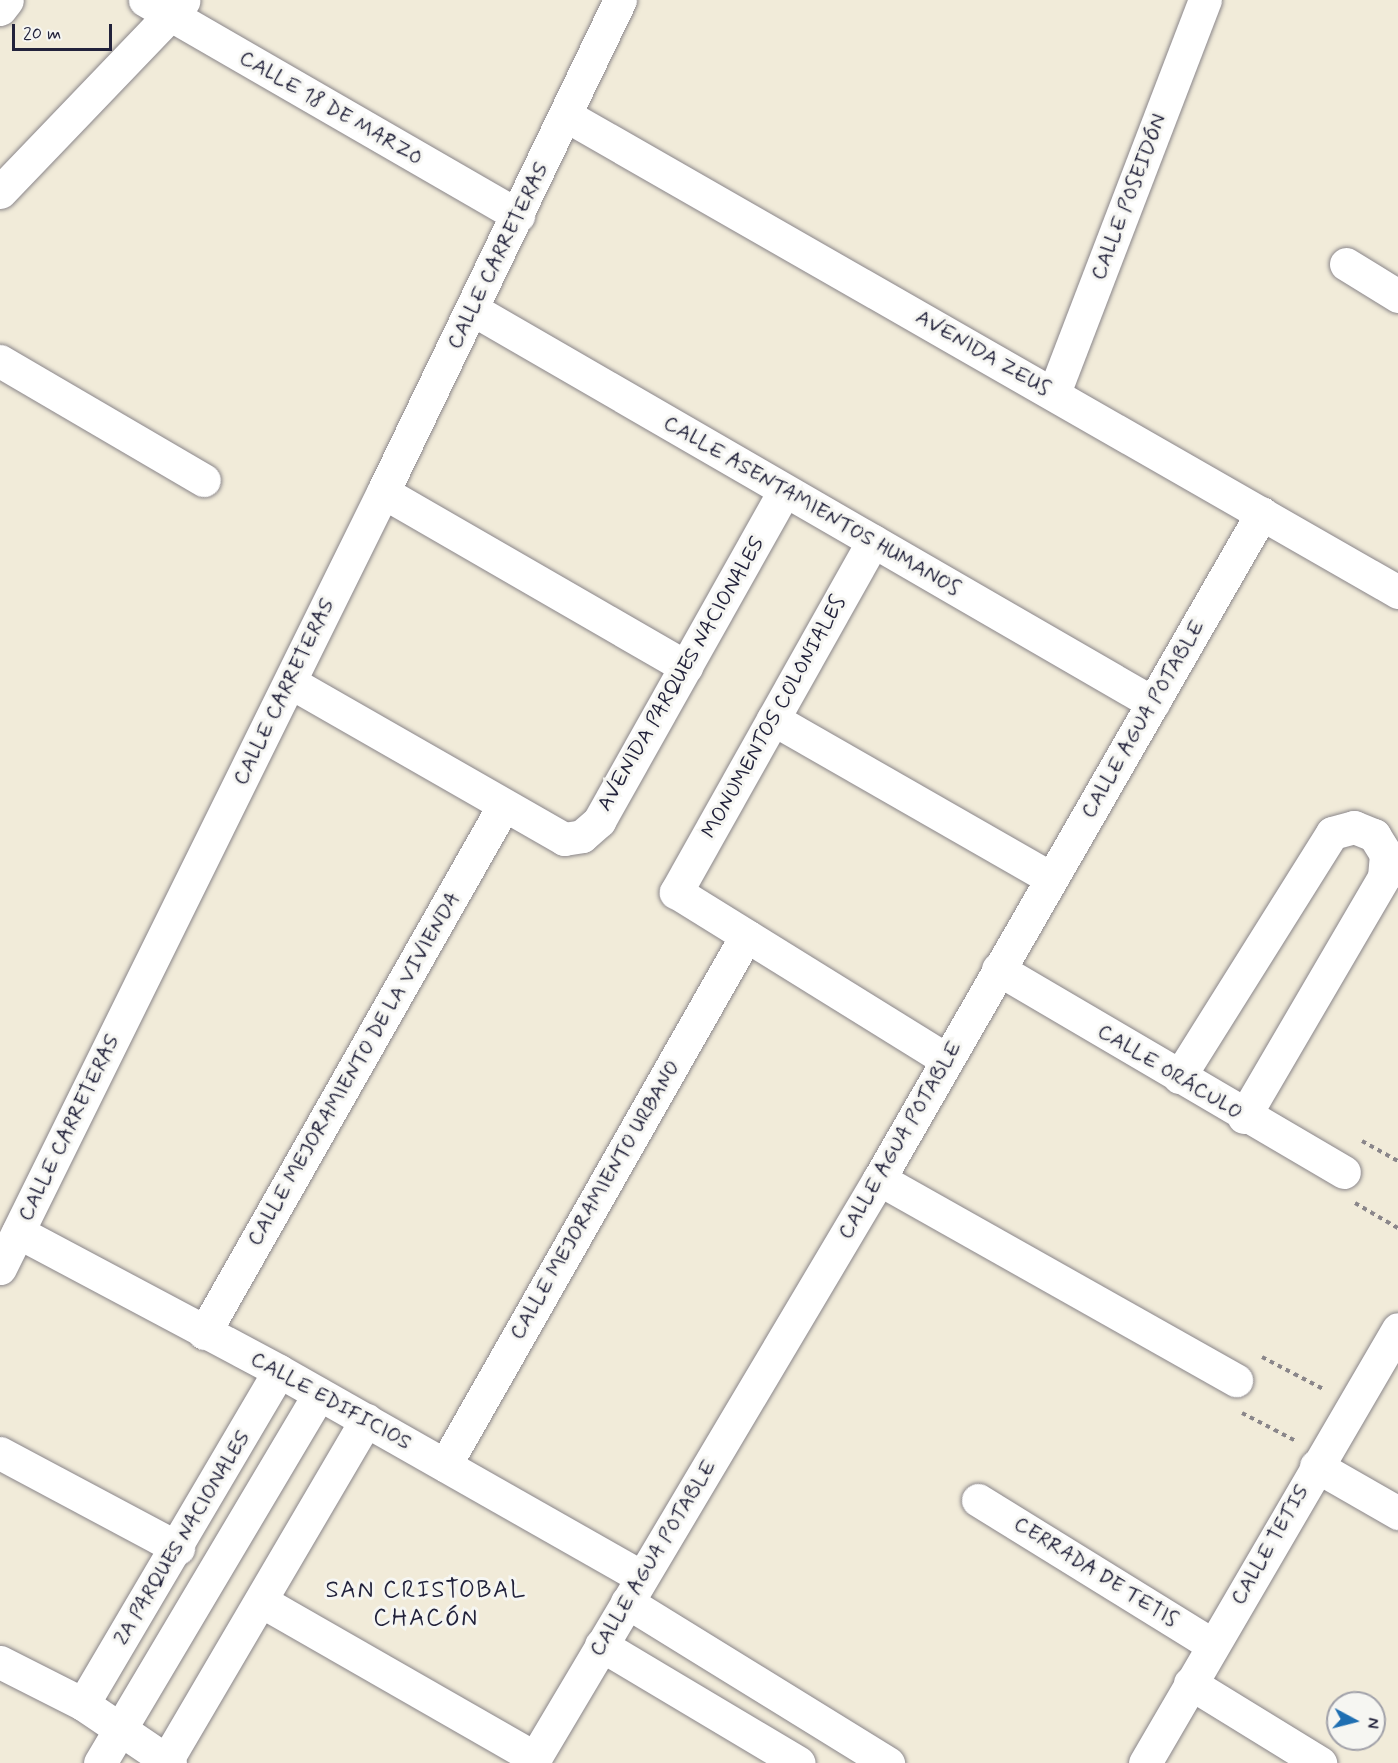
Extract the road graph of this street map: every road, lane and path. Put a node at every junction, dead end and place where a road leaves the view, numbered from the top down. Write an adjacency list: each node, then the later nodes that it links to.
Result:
1 (7, 0): 5 (street)
2 (620, 0): 6 (street, CALLE CARRETERAS)
3 (1205, 0): 13 (street, CALLE POSEIDÓN)
4 (166, 5): 7 (street); 8 (street, CALLE 18 DE MARZO)
5 (0, 9)
6 (567, 116): 8 (street, CALLE CARRETERAS); 13 (street, AVENIDA ZEUS)
7 (0, 192)
8 (518, 215): 11 (street, CALLE CARRETERAS)
9 (1346, 264): 10 (street)
10 (1398, 296)
11 (472, 309): 15 (street, CALLE CARRETERAS); 16 (street, CALLE ASENTAMIENTOS HUMANOS)
12 (0, 362): 14 (street)
13 (1054, 393): 17 (street, AVENIDA ZEUS)
14 (204, 480)
15 (383, 492): 20 (street); 21 (street, CALLE CARRETERAS)
16 (784, 492): 18 (street, CALLE ASENTAMIENTOS HUMANOS); 20 (street, AVENIDA PARQUES NACIONALES)
17 (1262, 513): 19 (street, AVENIDA ZEUS); 22 (street, CALLE AGUA POTABLE)
18 (873, 542): 22 (street, CALLE ASENTAMIENTOS HUMANOS); 23 (street, MONUMENTOS COLONIALES)
19 (1398, 592)
20 (686, 667): 24 (street, AVENIDA PARQUES NACIONALES)
21 (290, 682): 24 (street); 33 (street, CALLE CARRETERAS)
22 (1153, 702): 25 (street, CALLE AGUA POTABLE)
23 (774, 719): 25 (street); 26 (street, MONUMENTOS COLONIALES)
24 (504, 805): 36 (street, CALLE MEJORAMIENTO DE LA VIVIENDA)
25 (1051, 878): 27 (street, CALLE AGUA POTABLE)
26 (746, 936): 28 (street); 44 (street, CALLE MEJORAMIENTO URBANO)
27 (998, 969): 28 (street, CALLE AGUA POTABLE); 29 (street, CALLE ORÁCULO)
28 (945, 1059): 32 (street, CALLE AGUA POTABLE)
29 (1179, 1077): 30 (street, CALLE ORÁCULO); 30 (street)
30 (1244, 1116): 31 (street, CALLE ORÁCULO)
31 (1344, 1172)
32 (879, 1179): 38 (street); 48 (street, CALLE AGUA POTABLE)
33 (18, 1232): 34 (street, CALLE CARRETERAS); 36 (street, CALLE EDIFICIOS)
34 (0, 1268)
35 (1398, 1329): 40 (street, CALLE TETIS)
36 (204, 1333): 37 (street, CALLE EDIFICIOS)
37 (279, 1371): 39 (street, CALLE EDIFICIOS); 47 (street, 2A PARQUES NACIONALES)
38 (1236, 1380): 40 (path); 43 (path)
39 (319, 1394): 41 (street, CALLE EDIFICIOS); 55 (street)
40 (1352, 1404): 43 (street, CALLE TETIS)
41 (366, 1420): 44 (street, CALLE EDIFICIOS); 49 (street)
42 (0, 1453): 47 (street)
43 (1319, 1461): 46 (street); 51 (street, CALLE TETIS)
44 (445, 1465): 48 (street, CALLE EDIFICIOS)
45 (978, 1500): 51 (street, CERRADA DE TETIS)
46 (1398, 1513)
47 (178, 1548): 54 (street, 2A PARQUES NACIONALES)
48 (634, 1589): 50 (street, CALLE AGUA POTABLE); 60 (street, CALLE EDIFICIOS)
49 (261, 1601): 56 (street); 57 (street)
50 (601, 1645): 56 (street, CALLE AGUA POTABLE); 59 (street)
51 (1213, 1645): 53 (street, CALLE TETIS)
52 (0, 1662): 54 (street)
53 (1190, 1683): 61 (street, CALLE TETIS); 62 (street)
54 (83, 1704): 55 (street)
55 (120, 1728): 57 (street); 58 (street)
56 (534, 1760)
57 (167, 1762)
58 (100, 1763)
59 (799, 1763)
60 (888, 1763)
61 (1145, 1763)
62 (1320, 1763)

